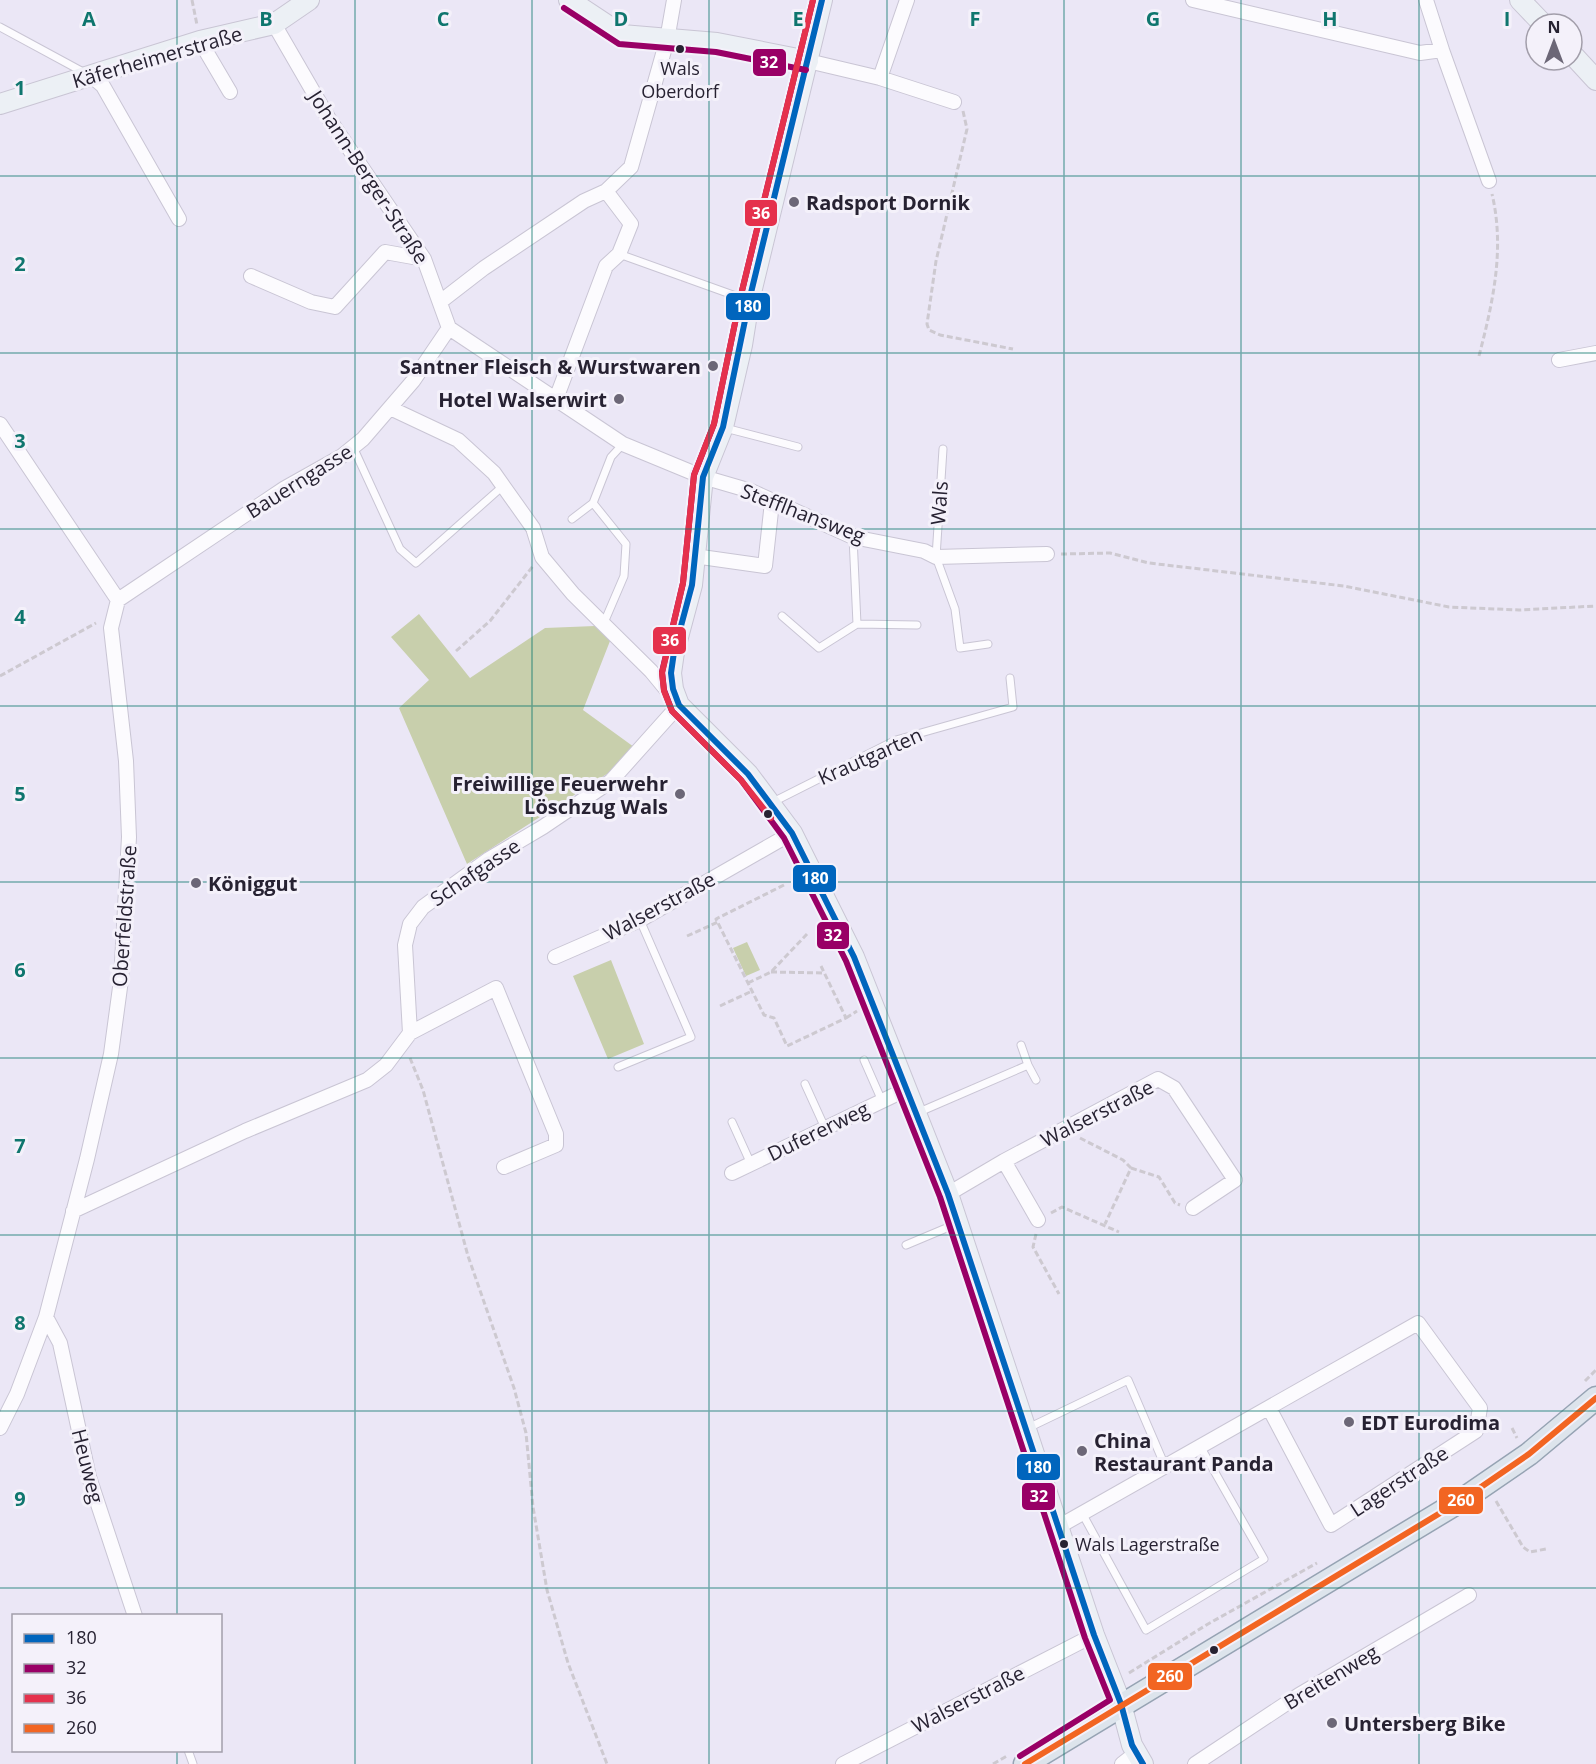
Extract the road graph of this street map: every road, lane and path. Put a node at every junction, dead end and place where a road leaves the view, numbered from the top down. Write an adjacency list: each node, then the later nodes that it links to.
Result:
1 (192, 0): 14 (path)
2 (309, 0): 11 (street, Käferheimerstraße)
3 (569, 0): 13 (street)
4 (674, 0): 13 (street)
5 (822, 0): 16 (street)
6 (907, 0): 19 (street)
7 (1193, 0): 15 (street)
8 (1426, 0): 15 (street)
9 (1520, 0): 10 (street)
10 (1532, 12)
11 (274, 24): 14 (street, Käferheimerstraße); 28 (street, Johann-Berger-Straße)
12 (0, 27): 18 (lane)
13 (667, 40): 16 (street); 25 (street)
14 (200, 41): 18 (street, Käferheimerstraße); 21 (street)
15 (1442, 50): 24 (street)
16 (808, 60): 19 (street); 30 (street)
17 (1584, 67): 20 (street)
18 (90, 75): 23 (street, Käferheimerstraße); 26 (street)
19 (880, 78): 22 (street)
20 (1595, 78)
21 (230, 92)
22 (954, 102): 33 (path)
23 (0, 104)
24 (1489, 180): 35 (path)
25 (606, 191): 27 (street); 31 (street)
26 (179, 219)
27 (619, 254): 30 (lane); 37 (street)
28 (424, 259): 29 (street); 31 (street, Johann-Berger-Straße)
29 (251, 276)
30 (749, 301): 40 (street)
31 (440, 302): 32 (street, Johann-Berger-Straße)
32 (449, 328): 37 (street); 38 (street, Bauerngasse)
33 (1013, 349)
34 (1596, 353): 36 (street)
35 (1479, 356)
36 (1559, 360)
37 (556, 399): 41 (street)
38 (390, 408): 42 (street, Bauerngasse); 46 (street)
39 (0, 424): 55 (street)
40 (723, 427): 43 (lane); 45 (street)
41 (623, 444): 45 (street); 48 (lane)
42 (353, 447): 46 (lane); 55 (street, Bauerngasse)
43 (798, 447)
44 (943, 449): 54 (lane, Wals)
45 (703, 477): 47 (street, Stefflhansweg); 53 (street)
46 (503, 486): 52 (street)
47 (772, 502): 50 (street, Stefflhansweg); 53 (street)
48 (593, 503): 49 (lane); 59 (lane)
49 (572, 519)
50 (853, 537): 54 (street, Stefflhansweg); 58 (lane)
51 (1047, 554): 54 (street, Stefflhansweg); 56 (path)
52 (542, 556): 59 (street); 62 (path)
53 (694, 556): 65 (street)
54 (936, 556): 61 (lane)
55 (118, 600): 63 (path); 100 (street, Oberfeldstraße)
56 (1596, 606)
57 (782, 616): 58 (lane)
58 (857, 624): 60 (lane)
59 (603, 625): 65 (street)
60 (917, 625)
61 (988, 644)
62 (456, 651)
63 (0, 676)
64 (1010, 678): 66 (lane, Krautgarten)
65 (679, 705): 66 (street); 80 (street, Schafgasse)
66 (770, 803): 67 (street)
67 (792, 833): 69 (street, Walserstraße); 87 (street)
68 (784, 885): 70 (path)
69 (640, 920): 73 (street, Walserstraße); 84 (lane)
70 (718, 922): 72 (path); 77 (path)
71 (807, 934): 75 (path)
72 (687, 936)
73 (555, 957)
74 (821, 966): 76 (path)
75 (771, 972): 76 (path); 77 (path)
76 (825, 973): 78 (path)
77 (748, 983): 78 (path)
78 (752, 991): 79 (path)
79 (720, 1006)
80 (407, 1036): 95 (street); 100 (street); 129 (path)
81 (1021, 1045): 83 (lane)
82 (864, 1060): 88 (lane)
83 (1028, 1065): 85 (lane); 89 (lane)
84 (618, 1066)
85 (1036, 1080)
86 (805, 1084): 91 (lane)
87 (905, 1090): 88 (street, Dufererweg); 89 (street)
88 (882, 1101): 91 (street, Dufererweg)
89 (915, 1114): 98 (street)
90 (732, 1122): 94 (lane)
91 (825, 1128): 94 (street, Dufererweg)
92 (1065, 1130): 93 (street, Walserstraße); 96 (path); 99 (street, Walserstraße)
93 (1004, 1161): 98 (street, Walserstraße); 101 (street)
94 (751, 1164): 97 (street, Dufererweg)
95 (504, 1167)
96 (1131, 1168): 99 (path); 103 (path)
97 (732, 1173)
98 (948, 1194): 102 (street)
99 (1193, 1209)
100 (73, 1211): 107 (street, Oberfeldstraße)
101 (1038, 1220): 103 (path); 106 (path)
102 (957, 1224): 105 (lane); 112 (street)
103 (1105, 1224): 104 (path)
104 (1119, 1232)
105 (906, 1245)
106 (1059, 1294)
107 (46, 1317): 111 (street, Oberfeldstraße); 123 (street, Heuweg)
108 (1596, 1370): 109 (path)
109 (1588, 1391): 117 (main road)
110 (1269, 1408): 110 (street, Lagerstraße); 115 (street, Lagerstraße)
111 (0, 1428)
112 (1027, 1428): 116 (lane); 119 (street)
113 (1525, 1431): 114 (path)
114 (1509, 1443)
115 (1200, 1446): 116 (street, Lagerstraße); 118 (lane)
116 (1165, 1466): 118 (street, Lagerstraße)
117 (1486, 1484): 120 (path); 126 (main road)
118 (1082, 1513): 119 (street, Lagerstraße)
119 (1058, 1527): 124 (street)
120 (1546, 1549)
121 (1318, 1562): 125 (path)
122 (1469, 1595): 132 (street, Breitenweg)
123 (134, 1614)
124 (1094, 1635): 125 (street); 130 (street, Walserstraße)
125 (1113, 1683): 126 (street)
126 (1121, 1704): 127 (main road); 128 (street)
127 (1018, 1758): 131 (path)
128 (1134, 1760)
129 (607, 1764)
130 (843, 1764)
131 (993, 1764)
132 (1195, 1764)

